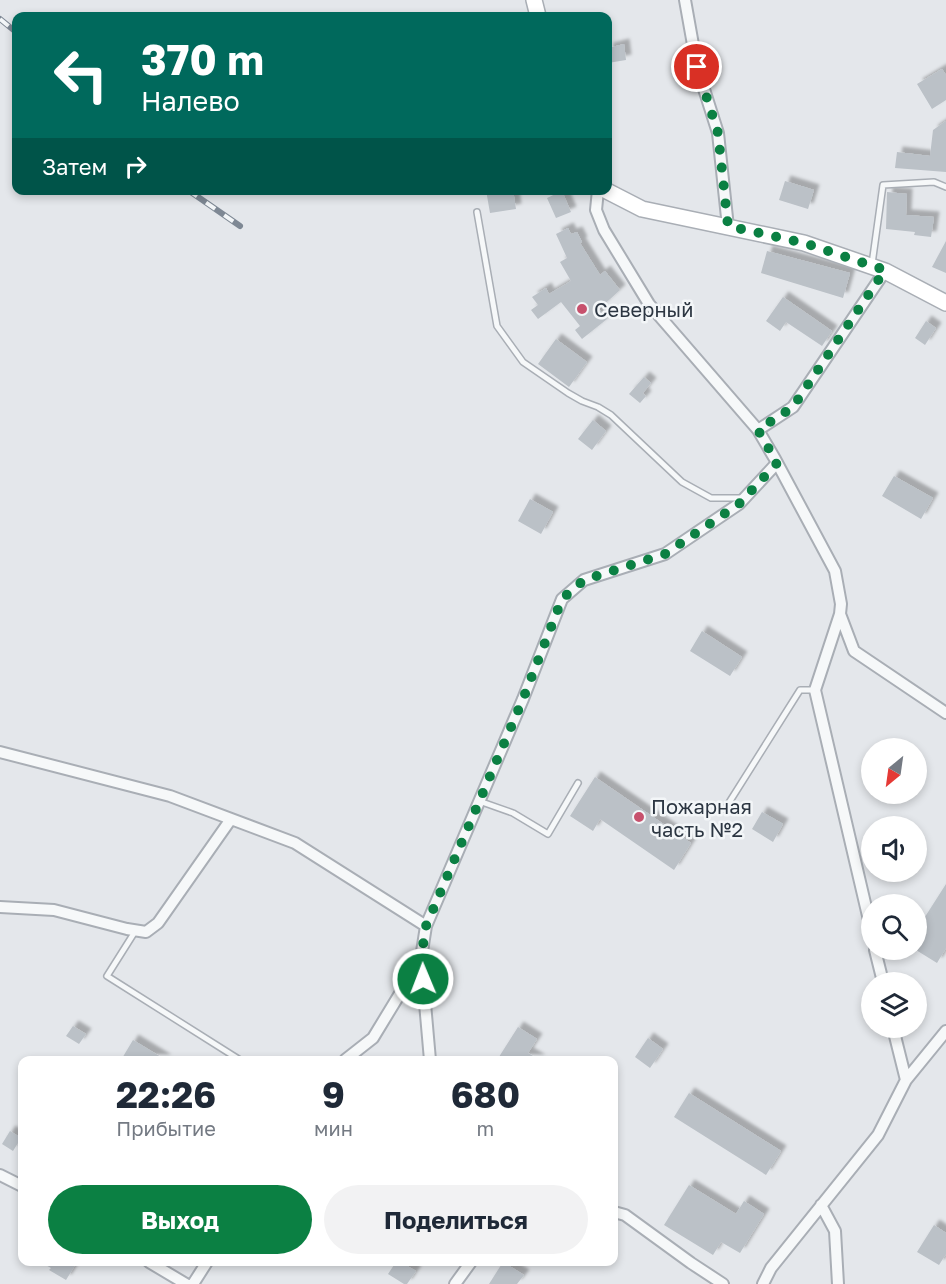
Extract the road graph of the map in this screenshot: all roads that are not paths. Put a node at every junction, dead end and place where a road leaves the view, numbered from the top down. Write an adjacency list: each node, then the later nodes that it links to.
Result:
1 (686, 0): 6 (street)
2 (946, 187): 7 (lane)
3 (612, 194): 6 (main road)
4 (598, 195): 9 (street)
5 (477, 213): 11 (lane)
6 (728, 226): 7 (main road)
7 (879, 268): 8 (main road); 9 (street)
8 (946, 303)
9 (758, 430): 10 (street)
10 (777, 463): 11 (street); 12 (street)
11 (747, 497): 17 (street)
12 (840, 614): 13 (street); 14 (street)
13 (815, 690): 18 (lane); 20 (street)
14 (943, 709)
15 (0, 752): 19 (street)
16 (578, 783): 17 (lane)
17 (479, 801): 22 (street)
18 (726, 809)
19 (231, 819): 22 (street); 23 (street)
20 (863, 894)
21 (0, 907): 23 (street)
22 (426, 926): 24 (street)
23 (136, 930): 27 (lane)
24 (421, 958): 28 (street); 29 (street)
25 (946, 1031): 30 (street)
26 (896, 1038): 30 (street)
27 (234, 1056)
28 (350, 1056)
29 (430, 1056)
30 (906, 1080): 33 (street)
31 (0, 1175): 32 (street)
32 (18, 1184)
33 (821, 1205): 42 (street); 43 (street)
34 (618, 1213): 41 (street)
35 (156, 1266): 38 (street)
36 (204, 1266): 39 (street)
37 (468, 1266): 40 (street)
38 (186, 1284)
39 (193, 1284)
40 (455, 1284)
41 (723, 1284)
42 (763, 1284)
43 (838, 1284)

